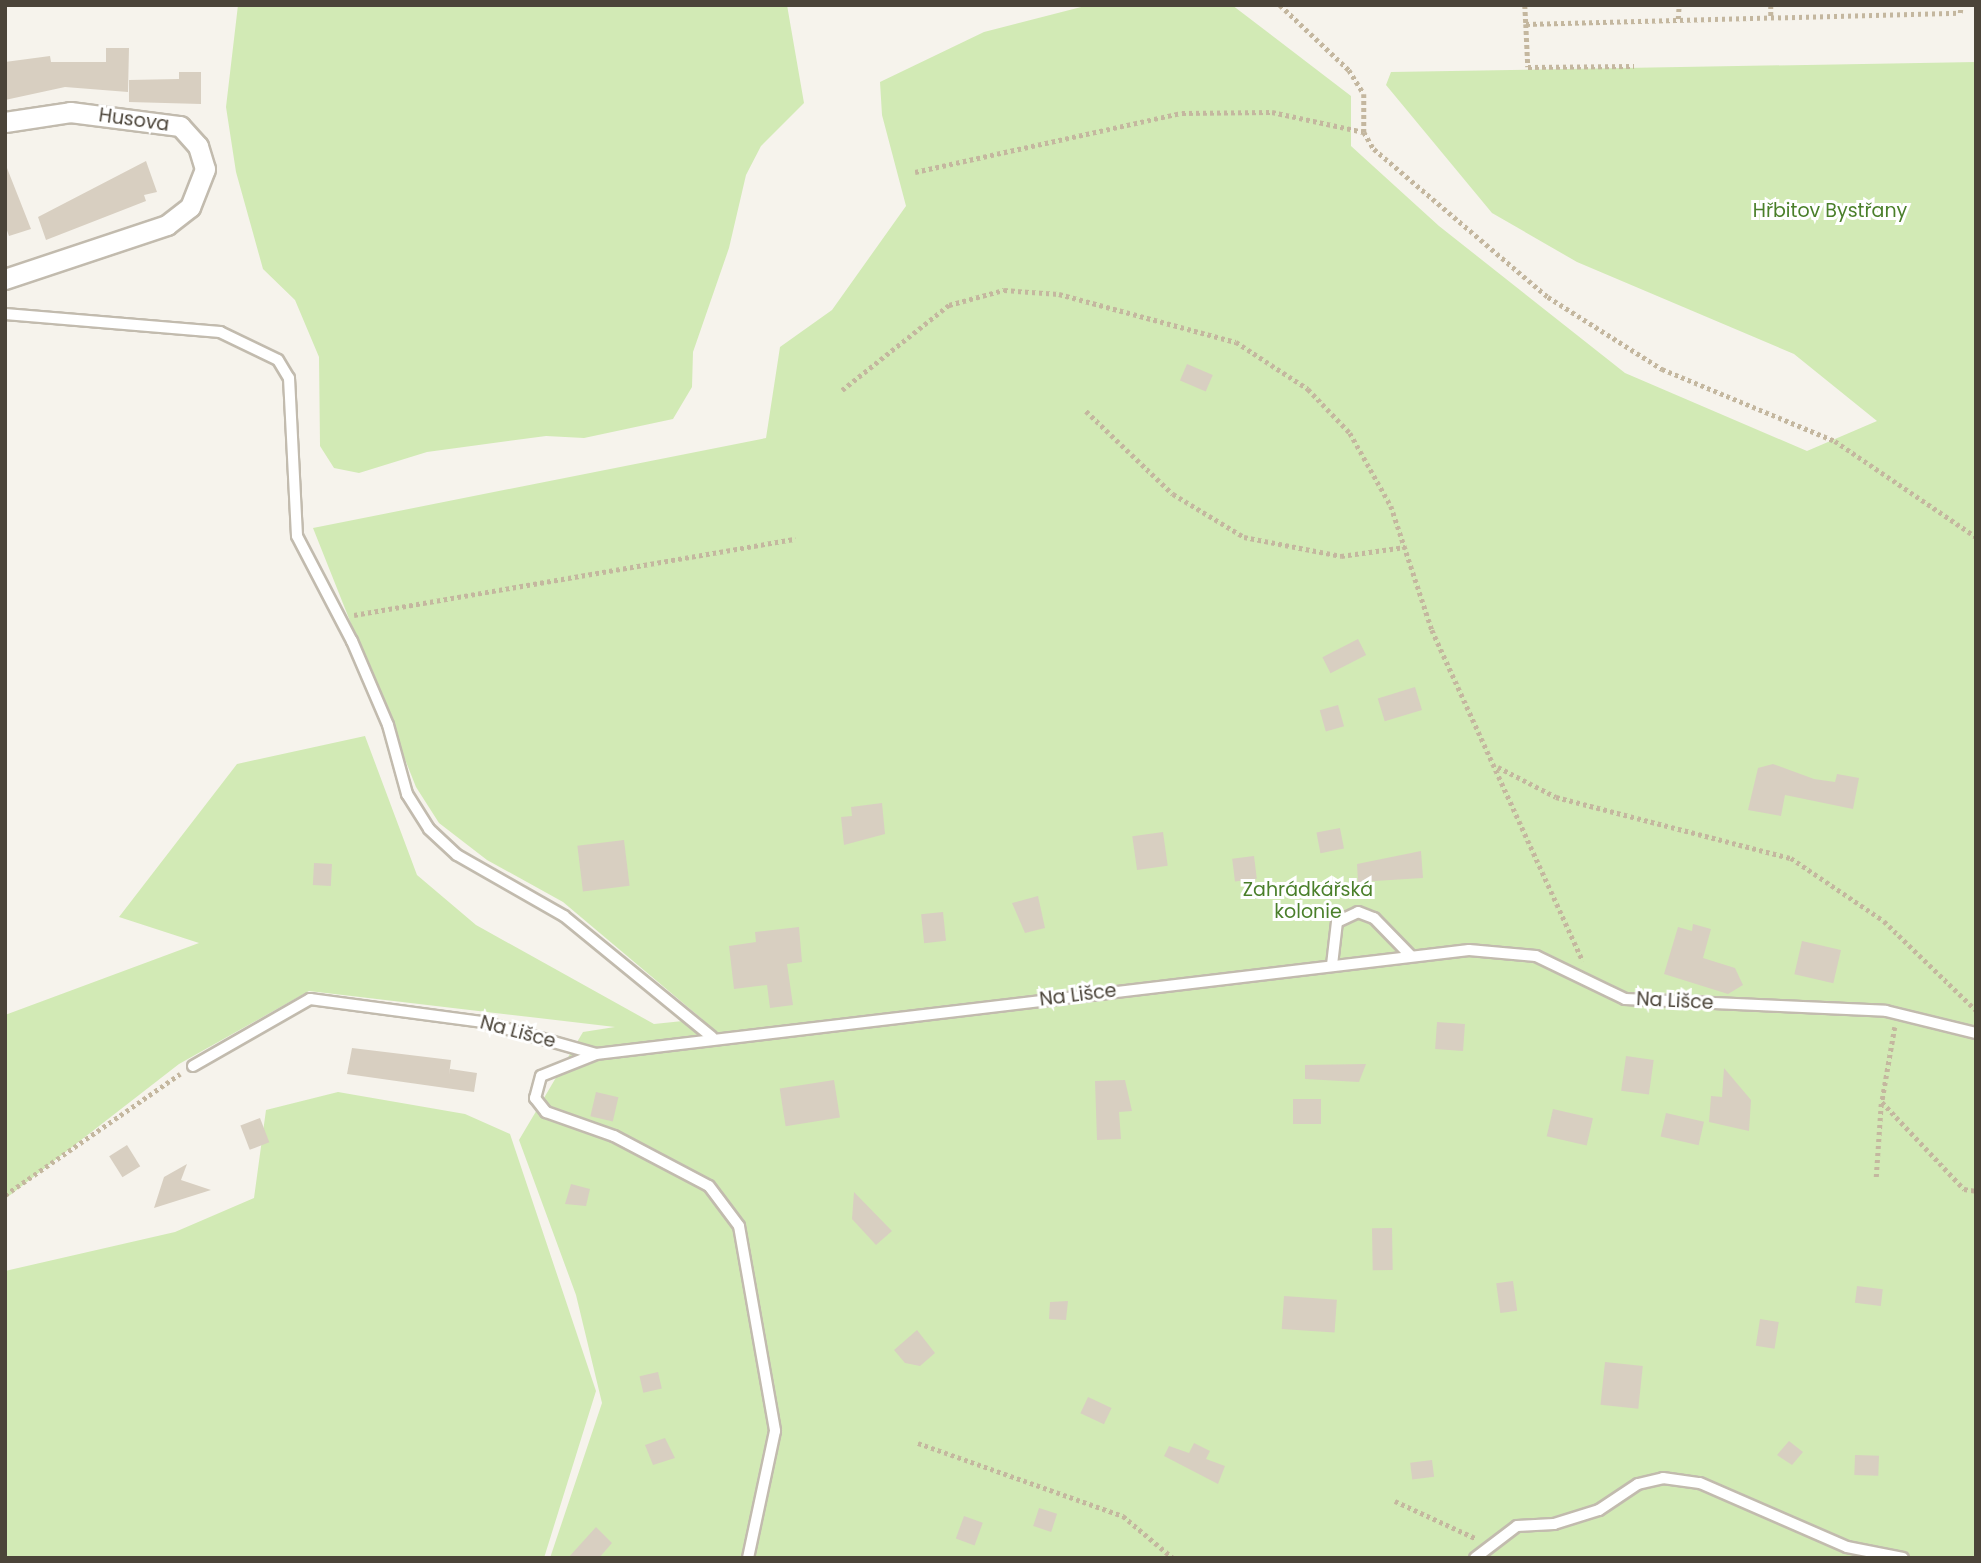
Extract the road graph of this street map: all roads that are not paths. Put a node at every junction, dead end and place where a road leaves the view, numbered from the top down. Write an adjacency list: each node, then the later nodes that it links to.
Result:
1 (5, 122): 2 (street, Husova)
2 (5, 279)
3 (5, 314): 7 (lane)
4 (1411, 956): 5 (lane, Na Lišce); 5 (lane); 6 (lane, Na Lišce)
5 (1332, 965): 7 (lane, Na Lišce)
6 (1976, 1033)
7 (712, 1037): 8 (lane, Na Lišce)
8 (596, 1054): 9 (lane, Na Lišce); 10 (lane)
9 (193, 1066)
10 (748, 1558)
11 (1475, 1558): 12 (lane)
12 (1903, 1558)

